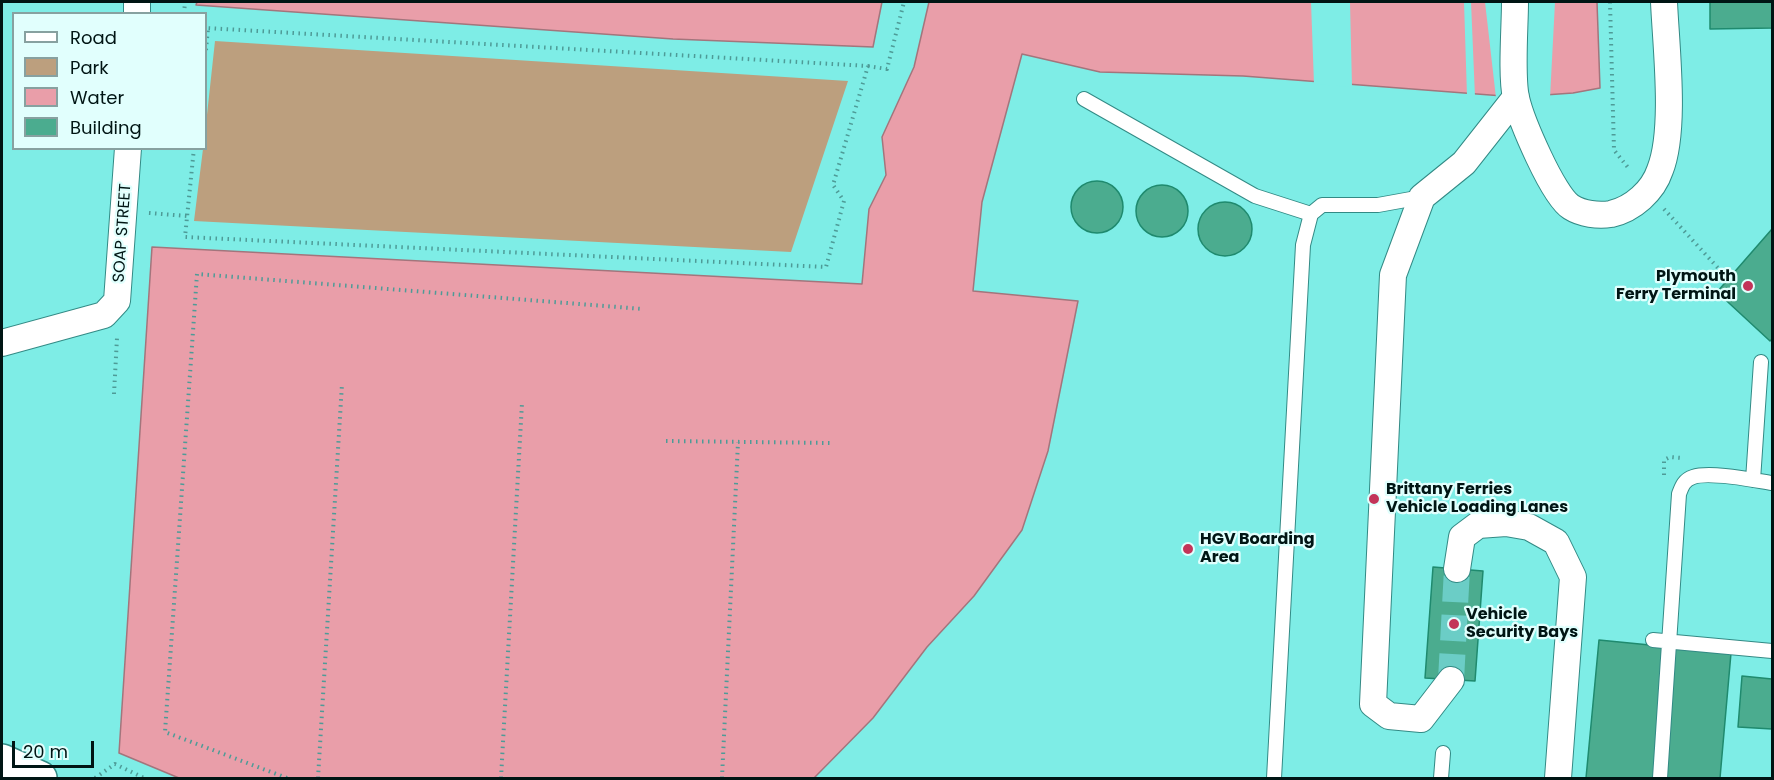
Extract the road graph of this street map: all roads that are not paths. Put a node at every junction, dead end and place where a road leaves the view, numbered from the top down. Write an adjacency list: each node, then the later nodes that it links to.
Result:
1 (1515, 2): 3 (street)
2 (1664, 2): 3 (street)
3 (1516, 97): 6 (street)
4 (1084, 99): 7 (lane)
5 (129, 150): 8 (street, SOAP STREET)
6 (1422, 196): 7 (lane); 16 (street)
7 (1311, 214): 20 (lane)
8 (2, 343)
9 (1761, 362): 10 (lane)
10 (1753, 480): 11 (lane); 14 (lane)
11 (1773, 483)
12 (1457, 569): 22 (street)
13 (1653, 640): 14 (lane)
14 (1670, 640): 15 (lane); 23 (lane)
15 (1773, 651)
16 (1450, 680)
17 (1443, 753): 21 (lane)
18 (2, 761): 19 (street)
19 (40, 778)
20 (1274, 778)
21 (1441, 778)
22 (1558, 778)
23 (1660, 778)

